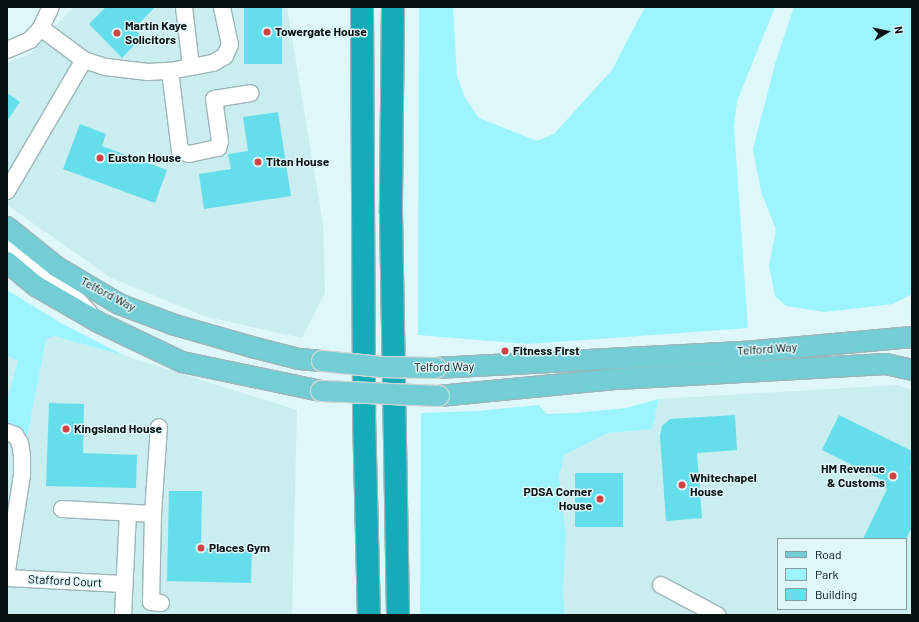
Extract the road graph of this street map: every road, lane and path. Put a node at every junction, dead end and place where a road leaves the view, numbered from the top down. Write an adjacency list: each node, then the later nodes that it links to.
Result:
1 (51, 7): 6 (street)
2 (184, 7): 9 (street)
3 (222, 7): 9 (street)
4 (362, 7): 30 (highway)
5 (393, 7): 31 (highway)
6 (41, 28): 7 (street); 8 (street)
7 (7, 50)
8 (84, 60): 10 (street); 12 (street)
9 (191, 67): 10 (street)
10 (170, 71): 11 (street)
11 (251, 93)
12 (7, 192)
13 (7, 227): 17 (main road, Telford Way, bridge)
14 (7, 241): 16 (street)
15 (7, 262): 16 (main road, Telford Way)
16 (98, 322): 18 (main road, Telford Way, bridge)
17 (912, 337)
18 (912, 370)
19 (159, 427): 23 (street)
20 (7, 432): 24 (street)
21 (62, 509): 22 (street)
22 (128, 514): 23 (street); 26 (street)
23 (153, 514): 28 (street)
24 (7, 571)
25 (7, 578): 26 (street, Stafford Court)
26 (124, 584): 29 (street)
27 (661, 585): 32 (street)
28 (161, 603)
29 (122, 615)
30 (369, 615)
31 (398, 615)
32 (717, 615)

